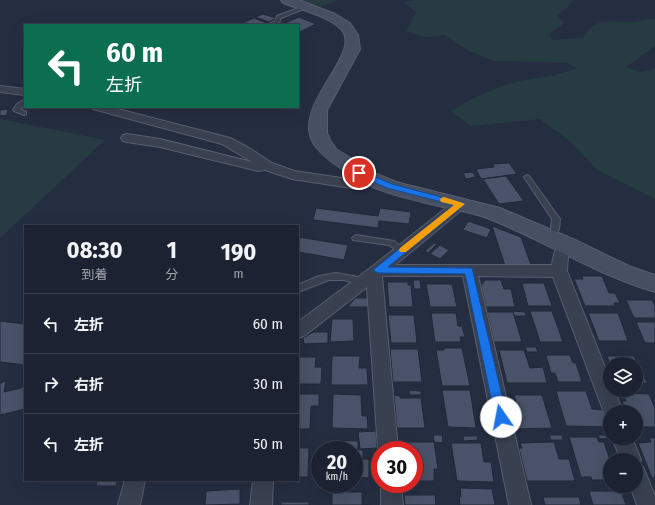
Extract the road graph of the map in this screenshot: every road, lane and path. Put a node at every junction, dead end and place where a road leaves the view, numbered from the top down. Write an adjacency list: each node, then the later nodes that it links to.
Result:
1 (287, 0): 2 (street)
2 (306, 7): 3 (lane); 11 (street)
3 (272, 24)
4 (0, 89): 5 (street)
5 (24, 92)
6 (24, 102): 8 (lane)
7 (102, 108): 10 (street)
8 (24, 113)
9 (127, 138): 10 (street)
10 (267, 166): 11 (street)
11 (367, 177): 13 (street)
12 (527, 177): 15 (lane)
13 (460, 204): 15 (street); 16 (street)
14 (356, 238): 16 (lane)
15 (558, 241): 18 (street); 20 (street)
16 (402, 251): 19 (street)
17 (469, 270): 18 (street); 19 (street); 32 (street)
18 (559, 271): 23 (street)
19 (371, 275): 21 (lane); 22 (street); 24 (street)
20 (655, 284)
21 (299, 288)
22 (299, 330)
23 (609, 405)
24 (387, 441)
25 (135, 481): 29 (street)
26 (263, 481): 30 (street)
27 (643, 492): 33 (street)
28 (391, 493): 31 (street)
29 (129, 505)
30 (261, 505)
31 (392, 505)
32 (520, 505)
33 (648, 505)

